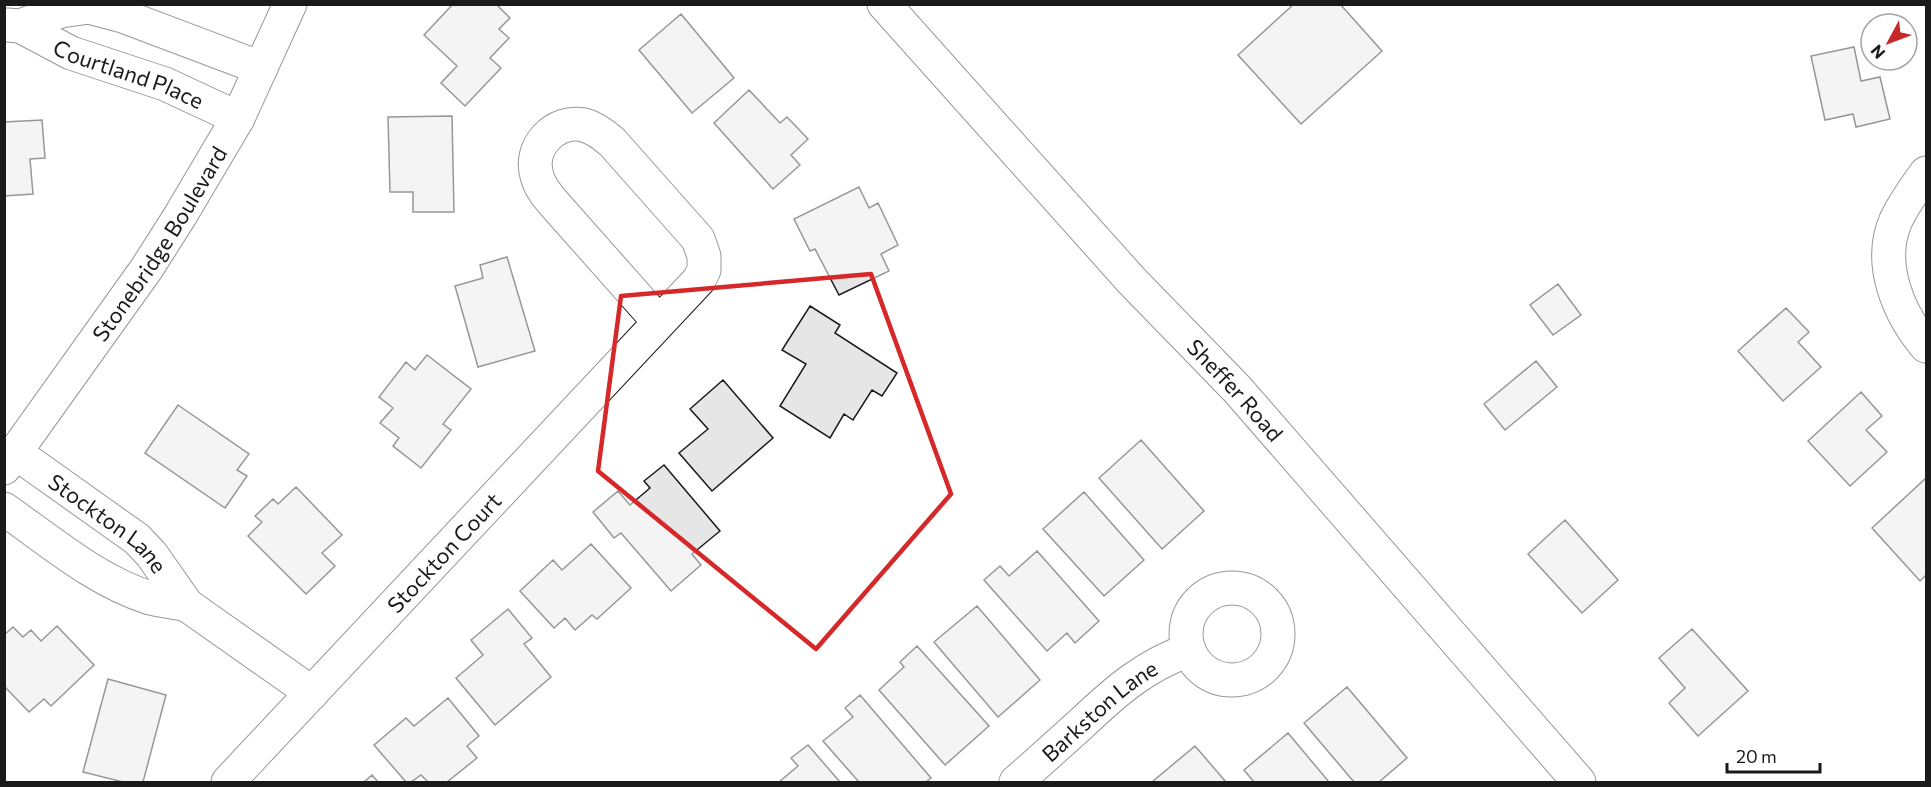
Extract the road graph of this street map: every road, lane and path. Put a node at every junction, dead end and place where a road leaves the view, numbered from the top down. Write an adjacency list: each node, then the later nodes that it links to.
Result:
1 (290, 4): 4 (street, Stonebridge Boulevard)
2 (884, 4): 16 (street, Sheffer Road)
3 (17, 18): 4 (street, Courtland Place); 5 (street, Courtland Place)
4 (261, 68): 5 (street, Stonebridge Boulevard)
5 (238, 118): 9 (street, Stonebridge Boulevard)
6 (1926, 173): 8 (street)
7 (659, 322): 7 (street, Stockton Court); 13 (street, Stockton Court)
8 (1926, 346)
9 (10, 461): 11 (street, Stockton Lane)
10 (4, 509): 11 (street, Stockton Lane)
11 (187, 605): 13 (street, Stockton Lane)
12 (1189, 650): 15 (street, Barkston Lane)
13 (312, 693): 14 (street, Stockton Court)
14 (228, 783)
15 (1016, 783)
16 (1579, 783)

